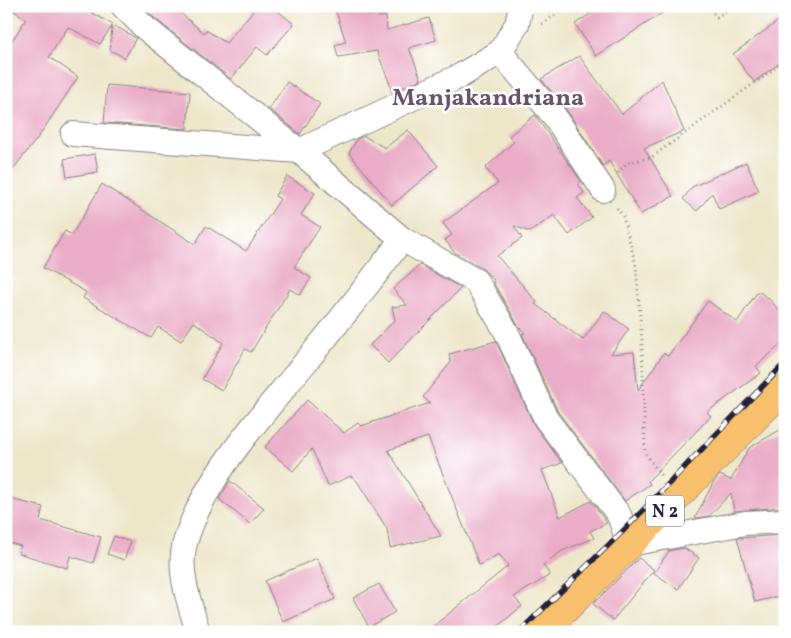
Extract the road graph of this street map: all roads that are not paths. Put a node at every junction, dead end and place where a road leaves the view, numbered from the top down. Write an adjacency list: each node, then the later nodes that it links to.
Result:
1 (123, 6): 5 (street)
2 (521, 6): 3 (street)
3 (500, 52): 5 (street); 6 (street)
4 (73, 134): 5 (street)
5 (299, 151): 7 (street)
6 (603, 190)
7 (402, 239): 10 (street); 11 (street)
8 (785, 388): 10 (main road, N 2)
9 (785, 520): 10 (street)
10 (629, 544): 12 (main road, N 2)
11 (198, 632)
12 (543, 632)

